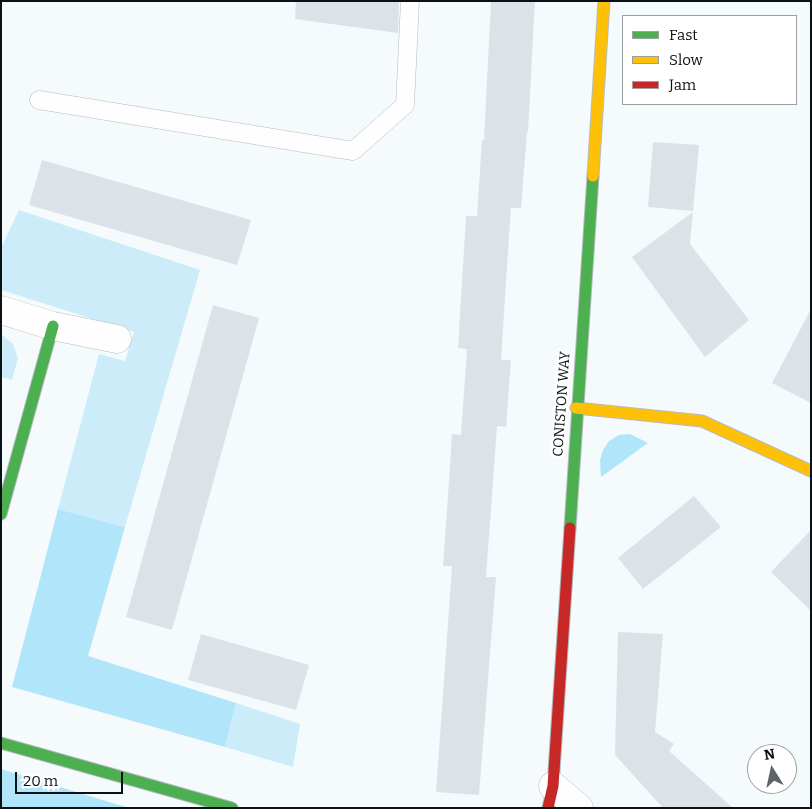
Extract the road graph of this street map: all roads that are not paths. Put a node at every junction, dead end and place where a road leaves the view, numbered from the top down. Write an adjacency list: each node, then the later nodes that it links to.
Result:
1 (410, 1): 3 (lane)
2 (604, 1): 7 (street, CONISTON WAY)
3 (39, 100)
4 (1, 310): 5 (street)
5 (54, 326): 6 (street); 9 (street)
6 (117, 339)
7 (576, 408): 8 (street); 11 (street, CONISTON WAY)
8 (811, 471)
9 (1, 514)
10 (1, 743): 12 (street)
11 (551, 797): 13 (street)
12 (232, 808)
13 (579, 808)

